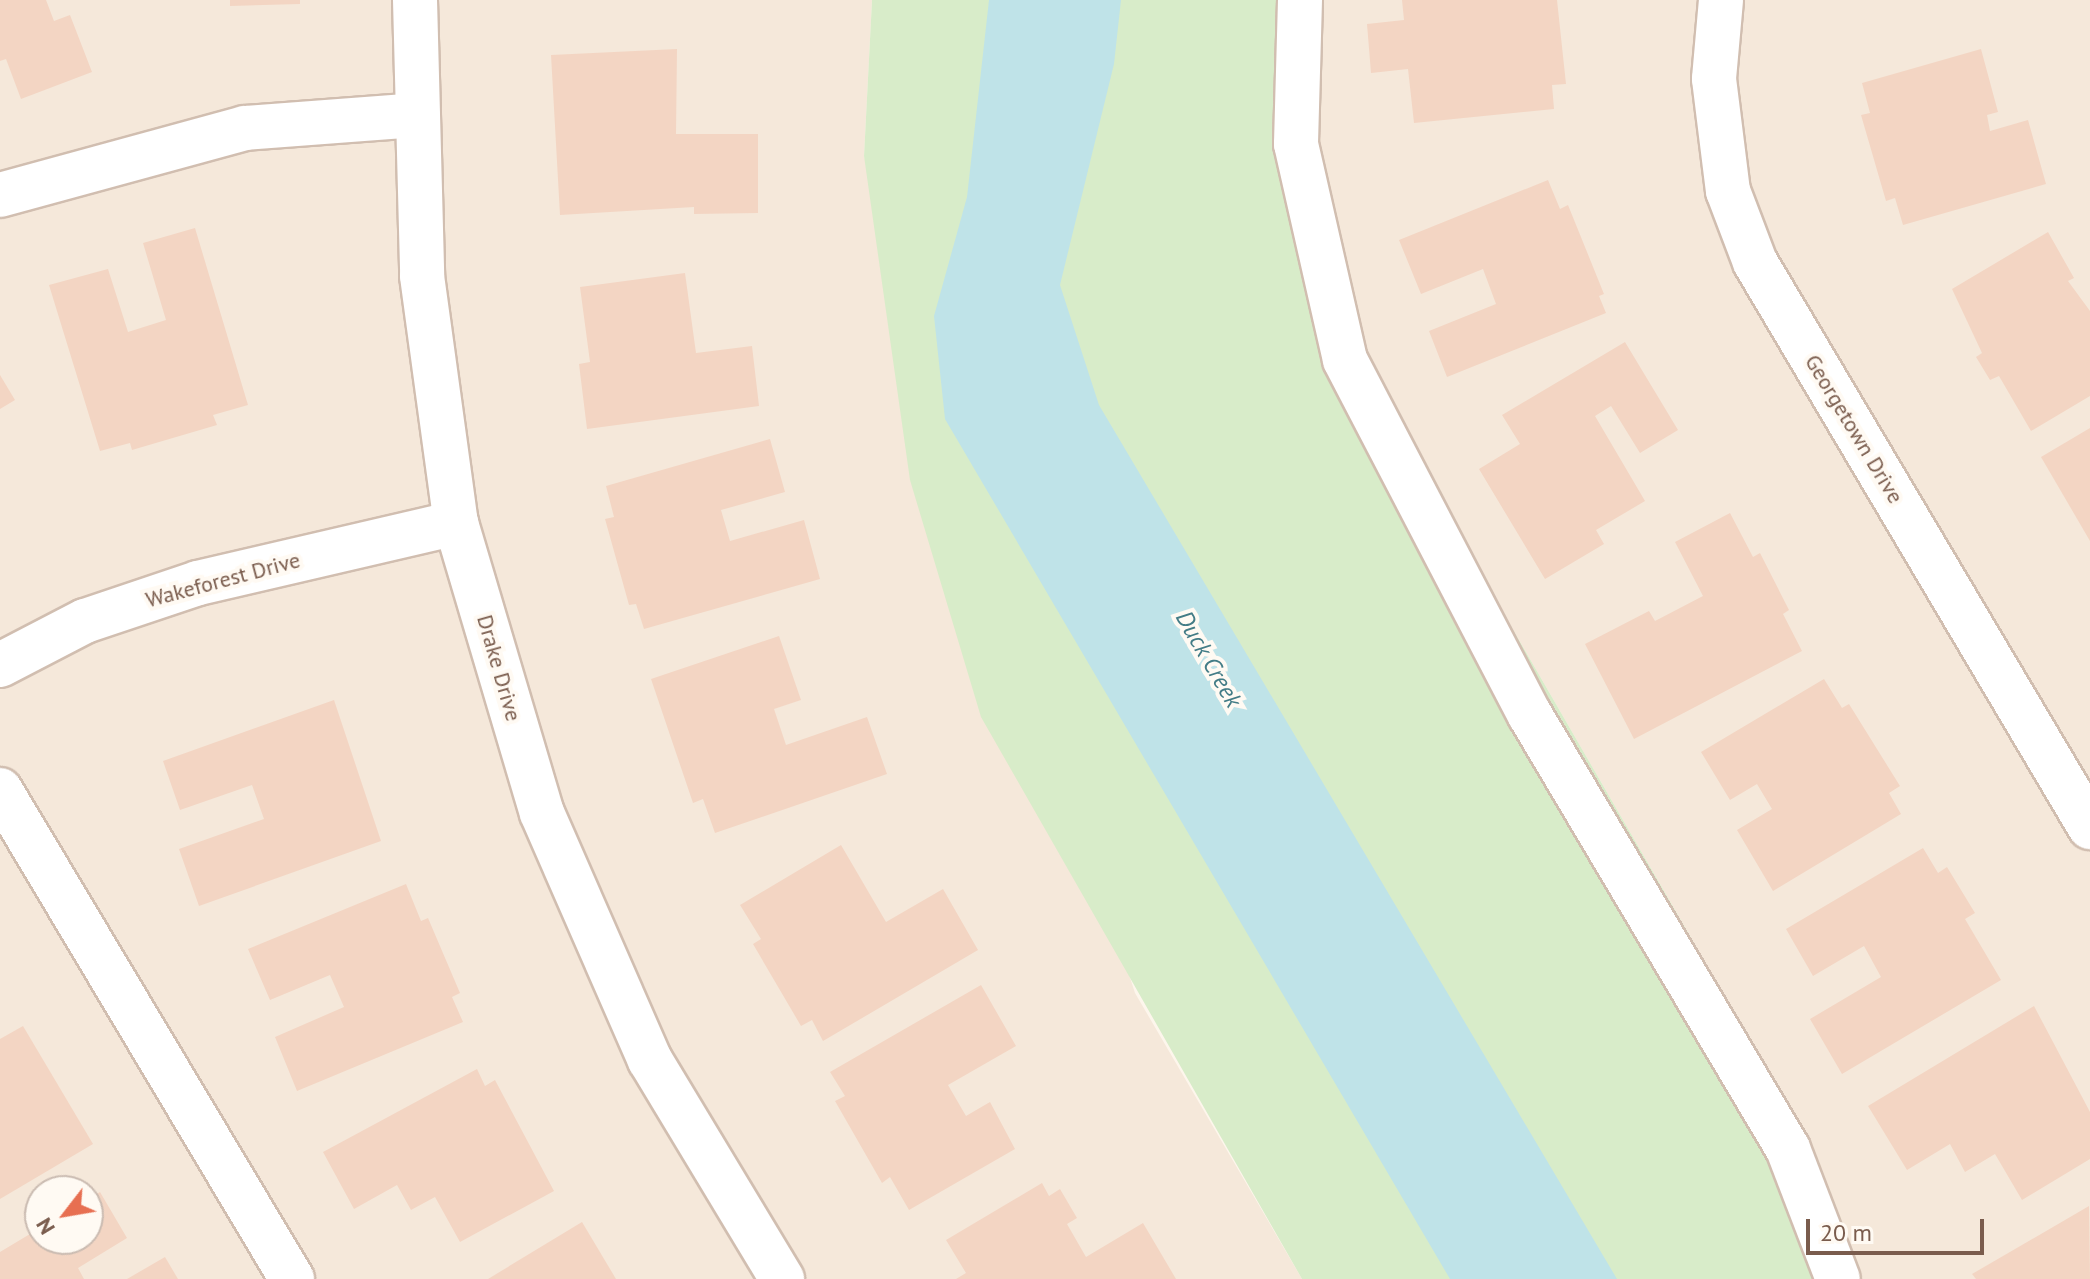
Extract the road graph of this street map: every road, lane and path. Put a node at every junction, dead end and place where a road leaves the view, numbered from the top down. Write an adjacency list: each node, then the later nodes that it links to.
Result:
1 (415, 0): 4 (street, Drake Drive)
2 (1300, 0): 12 (street)
3 (1721, 0): 9 (street, Georgetown Drive)
4 (418, 115): 5 (street); 6 (street, Drake Drive)
5 (0, 195)
6 (456, 523): 7 (street, Wakeforest Drive); 11 (street, Drake Drive)
7 (0, 665)
8 (0, 790): 10 (street)
9 (2090, 827)
10 (292, 1279)
11 (782, 1279)
12 (1838, 1279)

